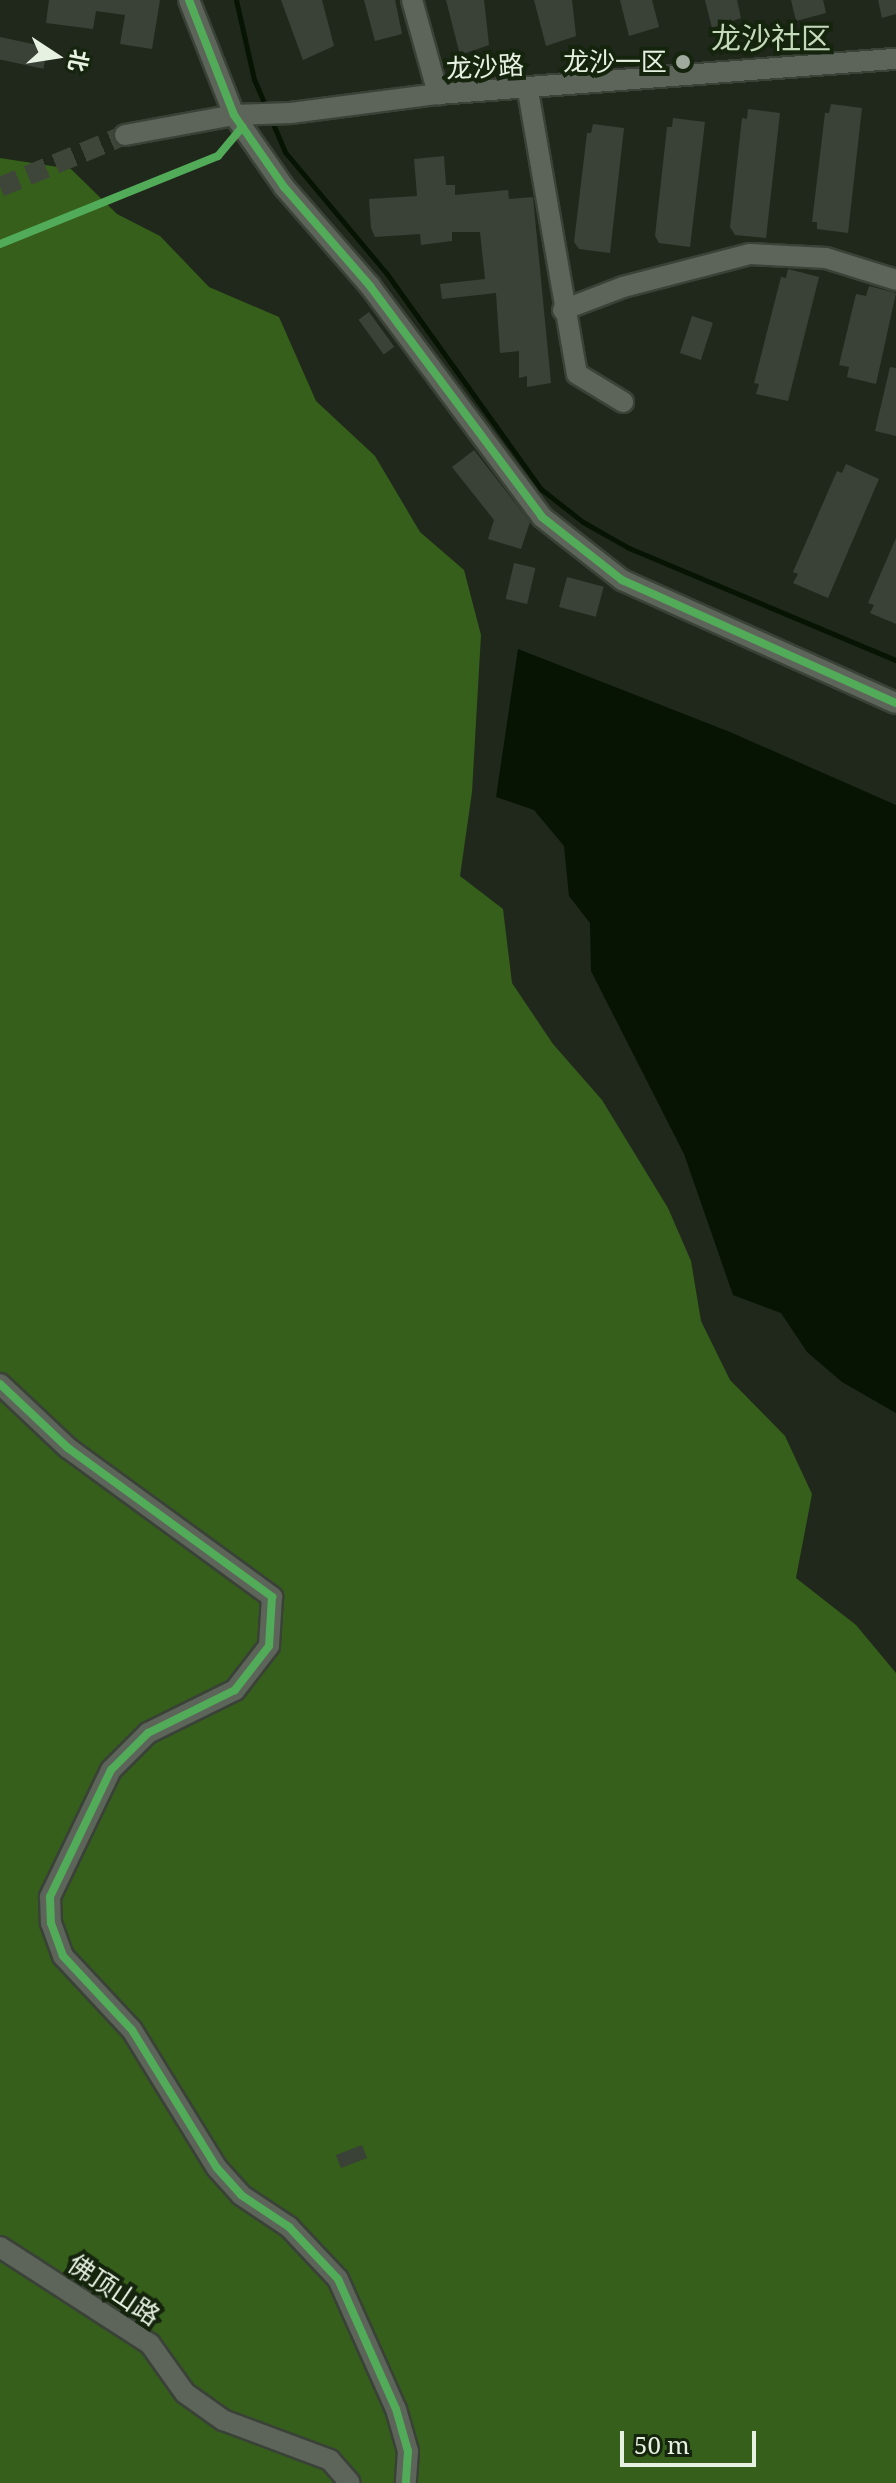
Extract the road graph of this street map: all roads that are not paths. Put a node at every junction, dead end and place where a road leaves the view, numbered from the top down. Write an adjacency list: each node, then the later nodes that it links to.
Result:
1 (189, 0): 6 (street)
2 (412, 0): 5 (street)
3 (896, 59): 4 (street, 龙沙路)
4 (528, 91): 5 (street, 龙沙路); 9 (street)
5 (438, 94): 6 (street, 龙沙路)
6 (234, 115): 7 (street, 龙沙路); 11 (street)
7 (125, 135)
8 (896, 280): 9 (street)
9 (563, 310): 10 (street)
10 (623, 402)
11 (896, 703)
12 (0, 1384): 15 (street)
13 (0, 2247): 14 (street, 佛顶山路)
14 (350, 2483)
15 (406, 2483)

